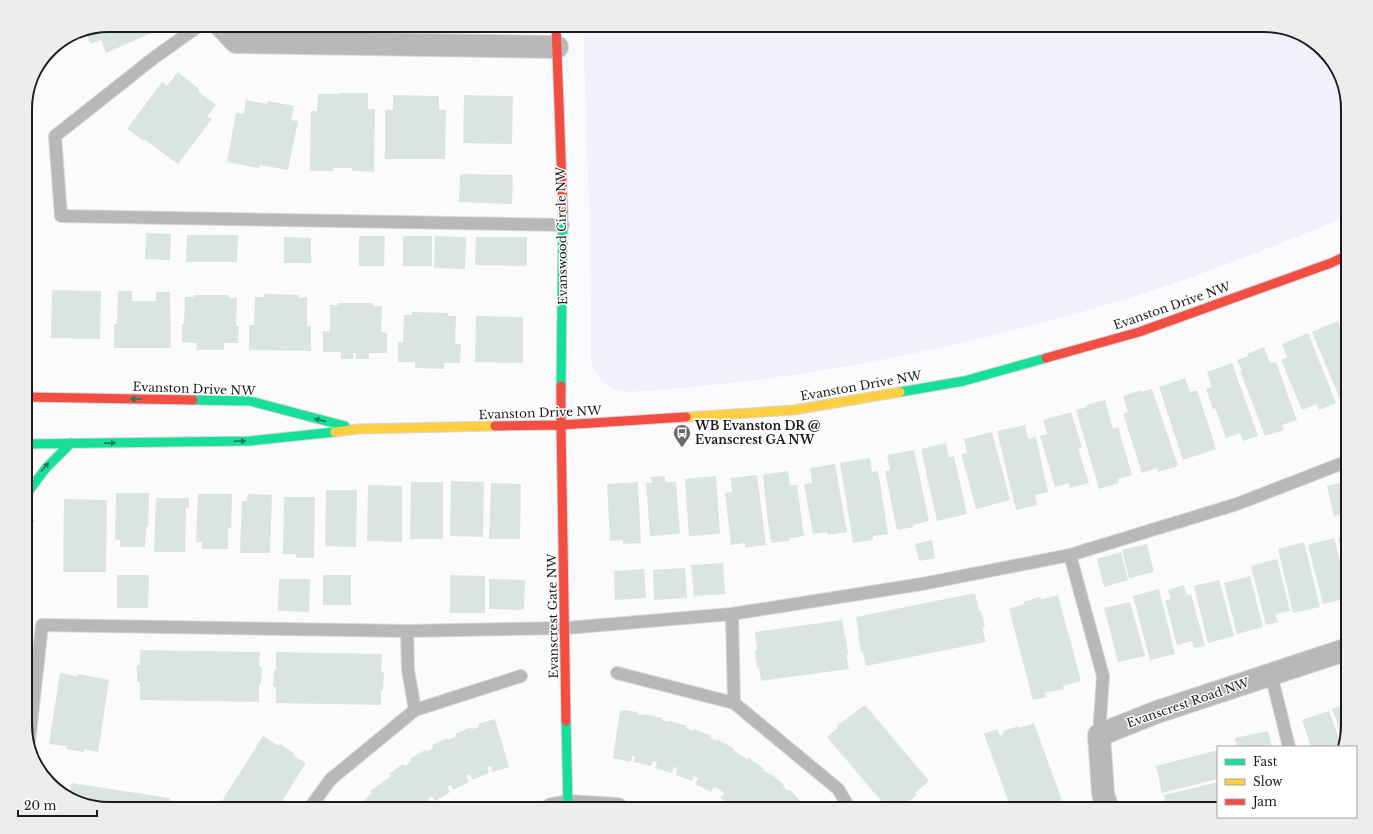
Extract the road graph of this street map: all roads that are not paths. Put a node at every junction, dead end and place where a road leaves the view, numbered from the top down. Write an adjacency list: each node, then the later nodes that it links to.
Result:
1 (190, 32): 5 (lane)
2 (227, 32): 4 (street)
3 (556, 32): 4 (street, Evanswood Circle NW)
4 (557, 47): 5 (street, Evanswood Circle NW)
5 (563, 225): 8 (street, Evanswood Circle NW)
6 (1341, 258): 8 (street, Evanston Drive NW)
7 (32, 397): 9 (street, Evanston Drive NW, one-way to 7)
8 (561, 425): 9 (street, Evanston Drive NW); 16 (street, Evanscrest Gate NW)
9 (358, 429): 10 (street, Evanston Drive NW, one-way to 9)
10 (71, 443): 11 (street, Evanston Drive NW); 13 (street, one-way to 10)
11 (32, 444)
12 (1341, 464): 14 (lane)
13 (32, 484)
14 (1070, 555): 15 (lane); 25 (lane)
15 (732, 614): 16 (lane); 22 (lane)
16 (566, 628): 17 (lane); 28 (street, Evanscrest Gate NW)
17 (407, 631): 23 (lane); 24 (lane)
18 (1341, 651): 20 (street, Evanscrest Road NW)
19 (617, 673): 22 (lane)
20 (1271, 674): 25 (street, Evanscrest Road NW); 26 (lane)
21 (521, 676): 23 (lane)
22 (734, 703): 29 (lane)
23 (415, 710): 27 (lane)
24 (32, 715)
25 (1099, 735): 30 (street)
26 (1289, 746)
27 (314, 802)
28 (560, 802)
29 (846, 802)
30 (1105, 802)

